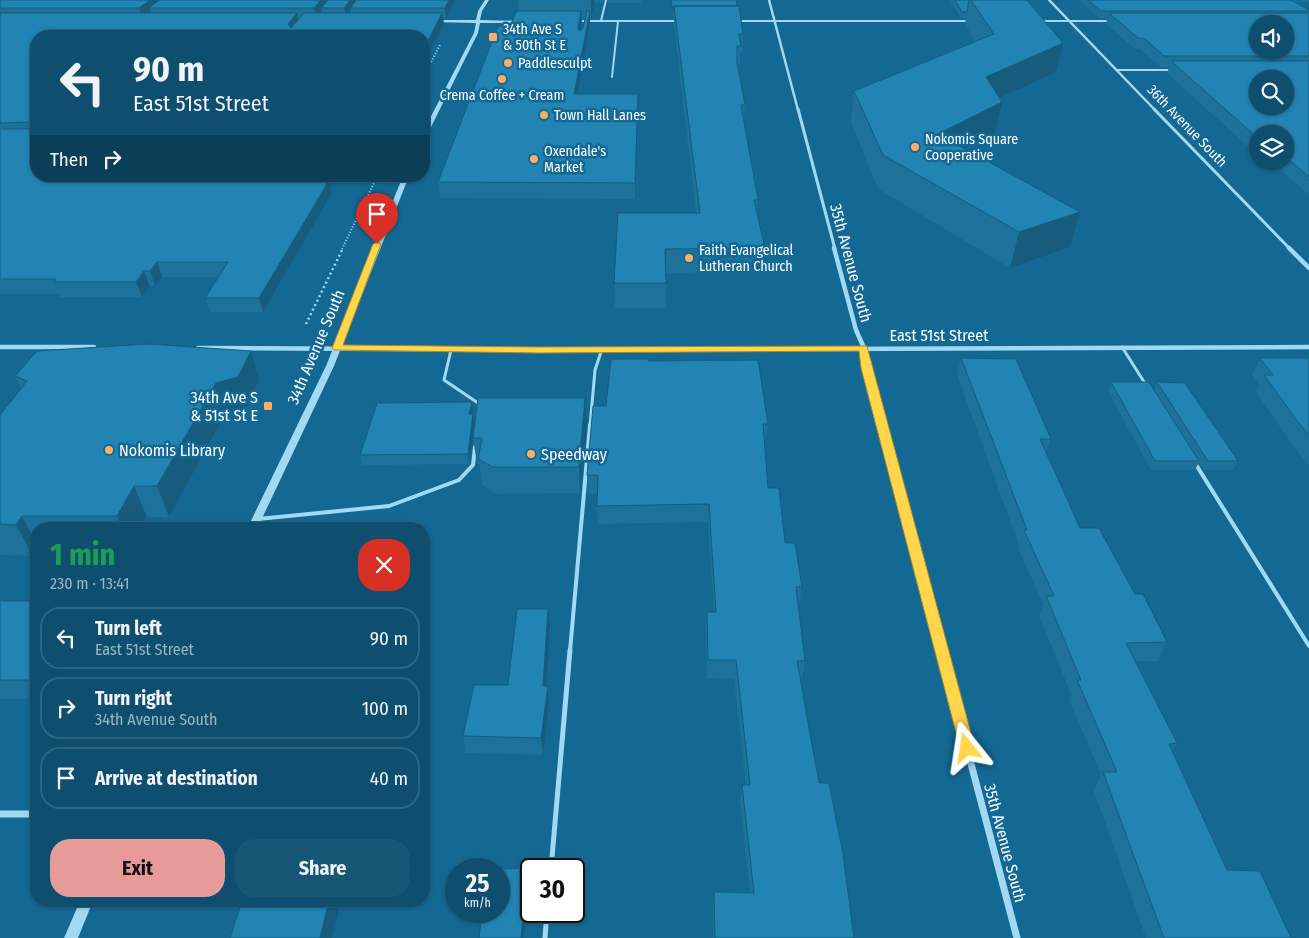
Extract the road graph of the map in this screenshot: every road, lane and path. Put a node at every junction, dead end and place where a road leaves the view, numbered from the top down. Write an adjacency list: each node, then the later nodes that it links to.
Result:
1 (487, 0): 6 (street)
2 (606, 0): 16 (lane)
3 (768, 0): 9 (street, 35th Avenue South)
4 (1049, 0): 12 (street, 36th Avenue South)
5 (424, 21): 6 (street)
6 (477, 21): 14 (street); 23 (street)
7 (696, 21): 17 (street)
8 (725, 21): 9 (street)
9 (774, 21): 10 (street); 34 (street, 35th Avenue South)
10 (980, 21)
11 (1030, 21): 12 (street)
12 (1069, 21): 13 (street); 20 (street, 36th Avenue South)
13 (1126, 21)
14 (530, 22)
15 (567, 22): 16 (street)
16 (601, 22): 17 (street)
17 (618, 22): 22 (lane)
18 (442, 40): 19 (path)
19 (430, 66)
20 (1116, 70): 21 (lane); 26 (street, 36th Avenue South)
21 (1172, 70)
22 (612, 77)
23 (430, 123)
24 (374, 182): 27 (path)
25 (404, 182): 33 (street, 34th Avenue South)
26 (1309, 268)
27 (305, 327)
28 (0, 347): 31 (street)
29 (1122, 347): 30 (street, East 51st Street); 34 (street, East 51st Street); 37 (lane)
30 (1309, 347)
31 (101, 348)
32 (191, 348): 33 (street, East 51st Street)
33 (337, 348): 36 (street, East 51st Street); 41 (street, 34th Avenue South)
34 (864, 348): 35 (street, East 51st Street); 50 (street, 35th Avenue South)
35 (602, 349): 36 (street, East 51st Street); 45 (lane)
36 (451, 350): 38 (lane)
37 (1147, 387)
38 (480, 412)
39 (476, 437): 41 (lane)
40 (1194, 462): 42 (lane)
41 (256, 520)
42 (1309, 646)
43 (0, 814): 44 (street)
44 (30, 814)
45 (552, 858)
46 (84, 907): 48 (street)
47 (546, 923): 49 (lane)
48 (71, 938)
49 (545, 938)
50 (1017, 938)

